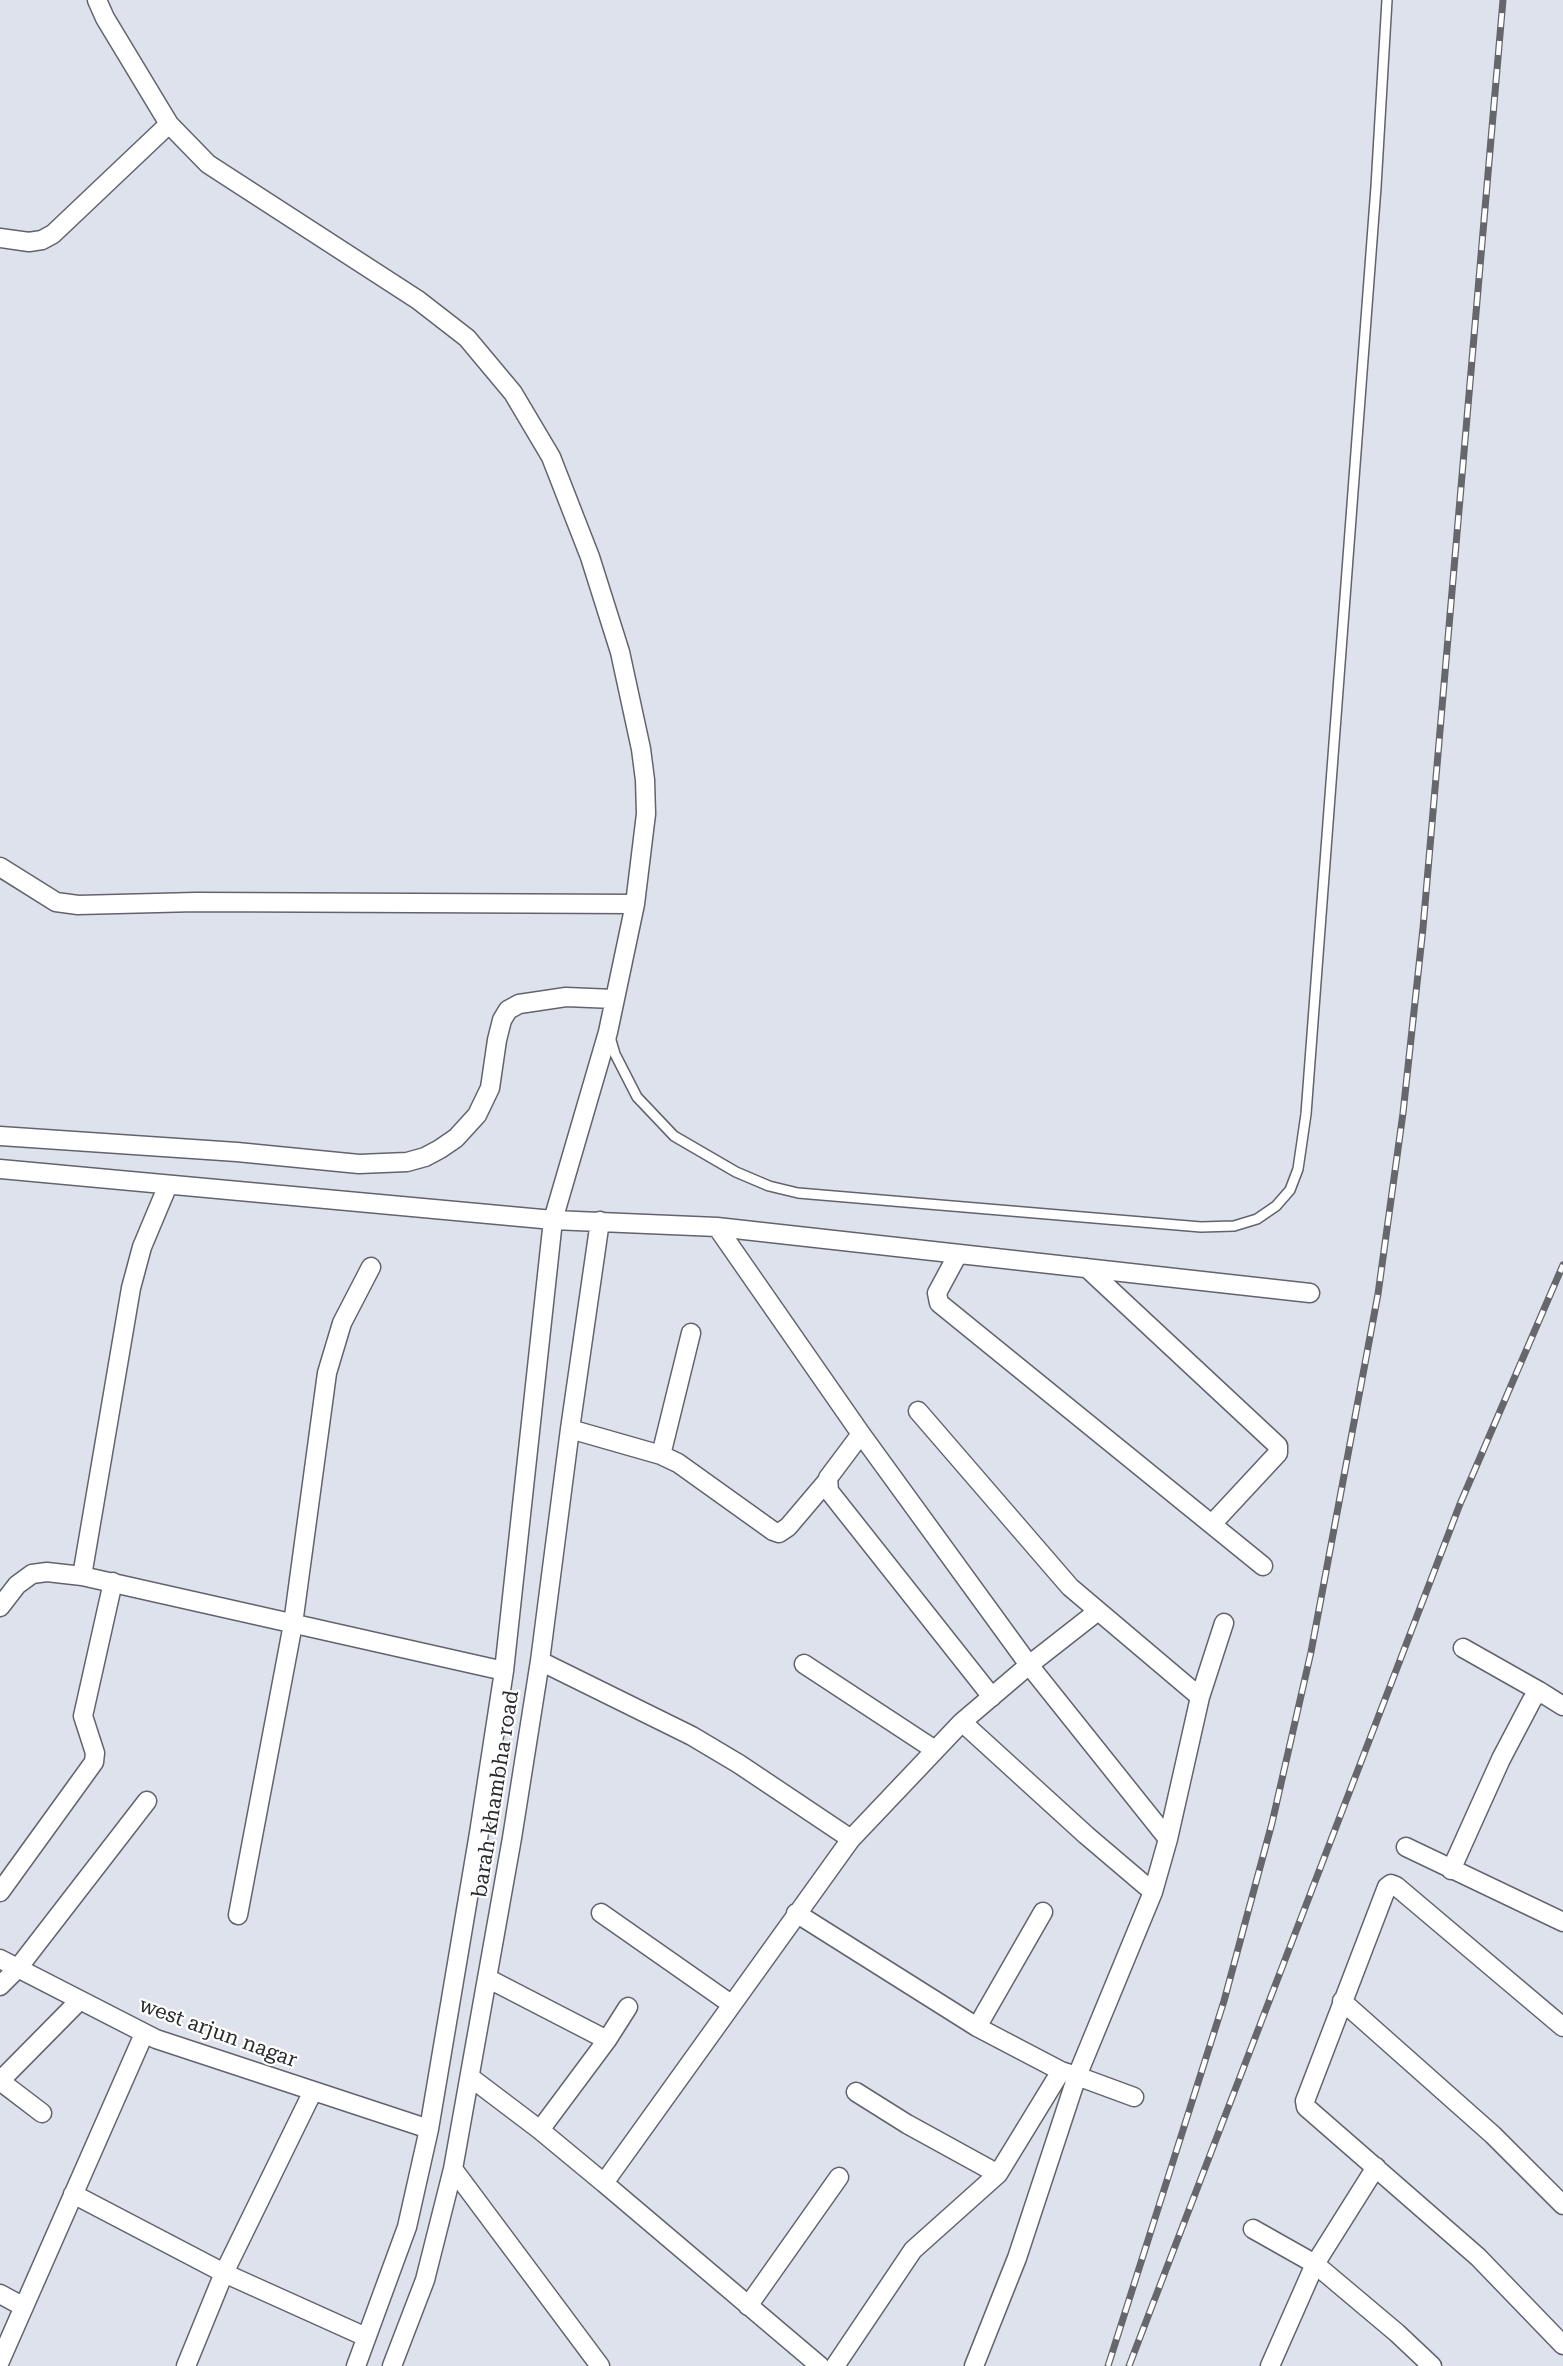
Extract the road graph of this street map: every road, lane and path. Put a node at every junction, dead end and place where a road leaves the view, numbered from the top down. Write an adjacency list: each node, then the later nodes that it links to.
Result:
1 (97, 0): 3 (street, barah khambha road)
2 (1387, 0): 8 (lane)
3 (169, 124): 4 (street); 6 (street, barah khambha road)
4 (0, 238)
5 (0, 867): 6 (street)
6 (634, 904): 7 (street, barah khambha road)
7 (614, 999): 8 (street, barah khambha road); 9 (street)
8 (608, 1032): 12 (street, barah khambha road)
9 (0, 1136)
10 (0, 1169): 11 (street)
11 (168, 1185): 12 (street); 27 (street)
12 (554, 1220): 13 (street); 37 (street, barah khambha road)
13 (600, 1221): 14 (street); 21 (street, barah khambha road)
14 (717, 1227): 15 (street); 22 (street)
15 (958, 1254): 17 (street); 25 (street)
16 (371, 1267): 32 (street)
17 (1087, 1268): 18 (street); 25 (street)
18 (1310, 1293)
19 (691, 1333): 23 (street)
20 (918, 1411): 30 (street)
21 (570, 1429): 23 (street); 34 (street, barah khambha road)
22 (861, 1434): 24 (street); 36 (street)
23 (661, 1455): 24 (street)
24 (827, 1481): 39 (street)
25 (1212, 1524): 26 (street)
26 (1263, 1566)
27 (82, 1576): 28 (street); 29 (street)
28 (113, 1582): 32 (street); 49 (street)
29 (0, 1607)
30 (1098, 1611): 36 (street); 40 (street)
31 (1224, 1623): 40 (street)
32 (293, 1624): 37 (street); 54 (street)
33 (1462, 1648): 38 (street)
34 (540, 1661): 45 (street); 58 (street, barah khambha road)
35 (804, 1664): 43 (street)
36 (1029, 1665): 39 (street); 46 (street)
37 (504, 1671): 75 (street, barah khambha road)
38 (1539, 1691): 41 (street); 48 (street)
39 (992, 1697): 42 (street)
40 (1200, 1697): 46 (street)
41 (1563, 1707)
42 (962, 1722): 43 (street); 50 (street)
43 (935, 1750): 45 (street)
44 (147, 1801): 57 (street)
45 (851, 1839): 53 (street)
46 (1168, 1839): 50 (street)
47 (1406, 1847): 48 (street)
48 (1451, 1870): 55 (street)
49 (0, 1892)
50 (1153, 1892): 68 (street)
51 (1043, 1912): 64 (street)
52 (601, 1913): 62 (street)
53 (796, 1913): 62 (street); 64 (street)
54 (238, 1915)
55 (1563, 1922)
56 (0, 1959): 57 (street, west arjun nagar)
57 (18, 1968): 59 (street); 60 (street, west arjun nagar)
58 (487, 1978): 67 (street); 69 (street, barah khambha road)
59 (0, 1986)
60 (80, 2000): 66 (street, west arjun nagar); 70 (street)
61 (1342, 2001): 65 (street); 77 (street); 83 (street)
62 (731, 2004): 81 (street)
63 (628, 2007): 67 (street)
64 (977, 2027): 68 (street)
65 (1563, 2027)
66 (144, 2034): 71 (street, west arjun nagar); 82 (street)
67 (607, 2040): 76 (street)
68 (1069, 2073): 73 (street); 79 (street); 99 (street)
69 (470, 2078): 76 (street); 78 (street, barah khambha road)
70 (0, 2081): 74 (street)
71 (313, 2091): 75 (street, west arjun nagar); 86 (street)
72 (856, 2092): 79 (street)
73 (1134, 2097)
74 (42, 2113)
75 (429, 2129): 90 (street, barah khambha road)
76 (540, 2130): 81 (street)
77 (1376, 2167): 85 (street); 91 (street)
78 (453, 2169): 93 (street); 96 (street, barah khambha road)
79 (998, 2174): 98 (street)
80 (839, 2177): 88 (street)
81 (604, 2183): 88 (street)
82 (73, 2194): 86 (street); 89 (street)
83 (1563, 2205)
84 (1253, 2229): 85 (street)
85 (1315, 2264): 100 (street); 101 (street)
86 (224, 2273): 90 (street); 94 (street)
87 (0, 2294): 89 (street)
88 (748, 2306): 97 (street)
89 (24, 2307): 92 (street)
90 (366, 2337): 95 (street, barah khambha road)
91 (1563, 2345)
92 (0, 2361)
93 (593, 2362)
94 (186, 2366)
95 (356, 2366)
96 (392, 2366)
97 (820, 2366)
98 (835, 2366)
99 (974, 2366)
100 (1270, 2366)
101 (1432, 2366)

